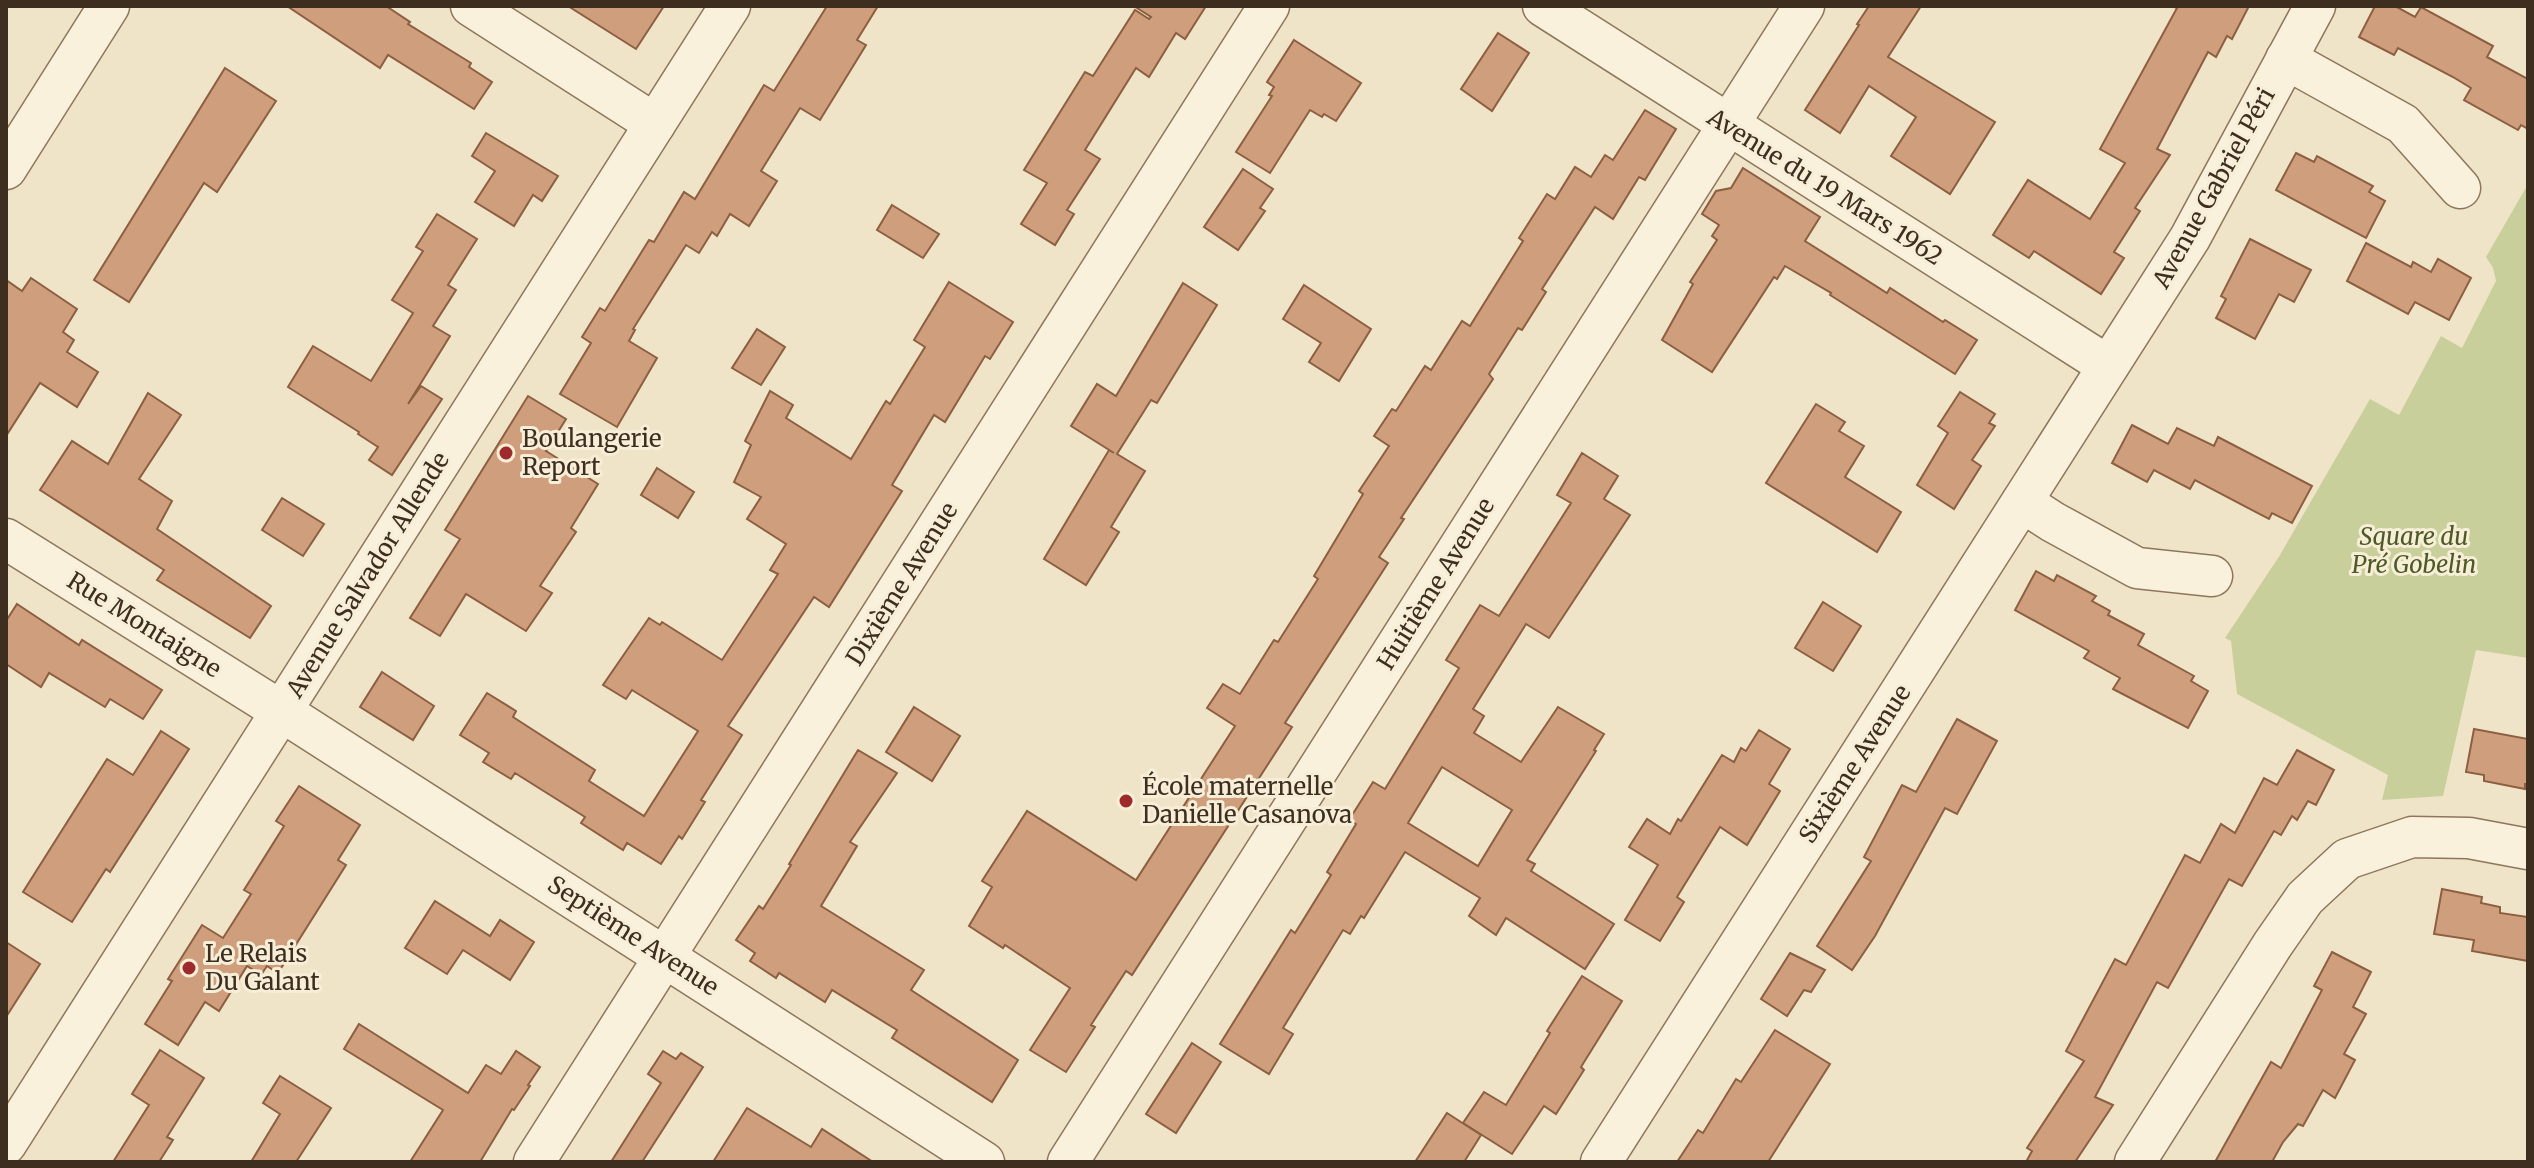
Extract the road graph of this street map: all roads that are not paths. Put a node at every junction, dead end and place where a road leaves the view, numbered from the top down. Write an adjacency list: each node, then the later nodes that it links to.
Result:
1 (109, 6): 11 (street)
2 (471, 6): 9 (street)
3 (730, 6): 9 (street, Avenue Salvador Allende)
4 (1269, 6): 19 (street, Dixième Avenue)
5 (1543, 6): 10 (street, Avenue du 19 Mars 1962)
6 (1804, 6): 10 (street, Huitième Avenue)
7 (2315, 6): 8 (street, Avenue Gabriel Péri)
8 (2286, 59): 12 (street); 13 (street, Avenue Gabriel Péri)
9 (655, 124): 17 (street, Avenue Salvador Allende)
10 (1728, 126): 13 (street, Avenue du 19 Mars 1962); 23 (street, Huitième Avenue)
11 (6, 169)
12 (2460, 188)
13 (2108, 366): 14 (street, Sixième Avenue)
14 (2022, 502): 16 (street); 24 (street, Sixième Avenue)
15 (6, 539): 17 (street, Rue Montaigne)
16 (2212, 576)
17 (281, 711): 19 (street, Septième Avenue); 20 (street, Avenue Salvador Allende)
18 (2528, 849): 25 (street)
19 (665, 957): 21 (street, Dixième Avenue); 22 (street, Septième Avenue)
20 (6, 1144)
21 (534, 1162)
22 (984, 1162)
23 (1068, 1162)
24 (1601, 1162)
25 (2135, 1162)

